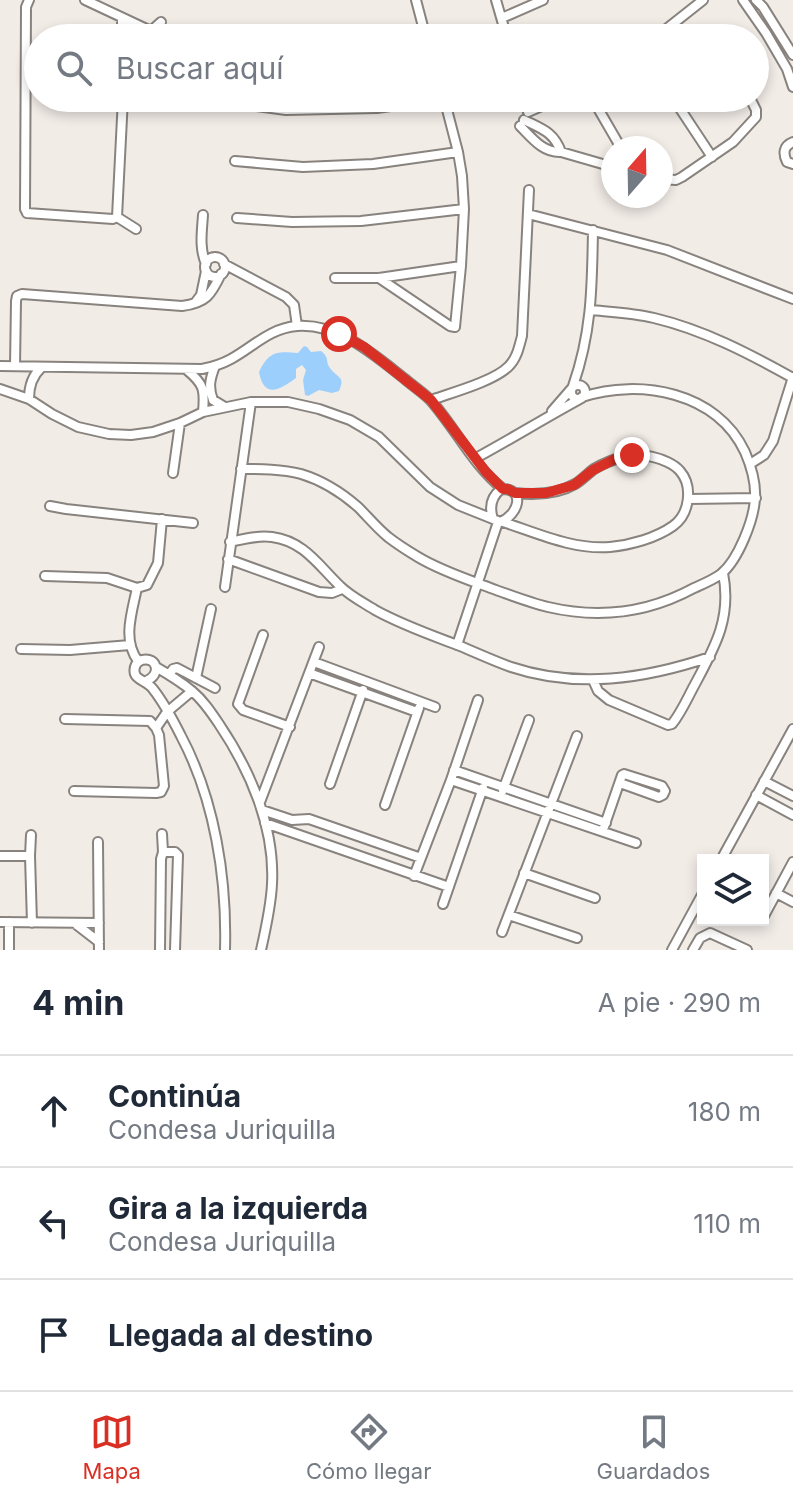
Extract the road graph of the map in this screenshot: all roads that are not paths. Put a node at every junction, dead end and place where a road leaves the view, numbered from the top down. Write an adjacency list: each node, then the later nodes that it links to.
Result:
1 (29, 0): 11 (street)
2 (85, 0): 10 (street)
3 (416, 0): 14 (street)
4 (496, 0): 9 (street)
5 (543, 0): 9 (street)
6 (703, 0): 16 (street)
7 (743, 0): 17 (street)
8 (756, 0): 19 (street)
9 (502, 18): 15 (street)
10 (122, 19): 12 (street); 13 (street)
11 (26, 24)
12 (122, 24)
13 (131, 24)
14 (422, 24)
15 (504, 24)
16 (673, 24)
17 (760, 24)
18 (769, 38): 20 (street)
19 (793, 55)
20 (793, 87)
21 (25, 112): 41 (street)
22 (123, 112): 44 (street)
23 (448, 112): 32 (street)
24 (523, 112): 29 (street)
25 (538, 112): 29 (street)
26 (600, 112): 30 (street)
27 (682, 112): 34 (street)
28 (756, 112): 34 (street)
29 (523, 122): 33 (street); 33 (street)
30 (614, 136)
31 (793, 142): 37 (street)
32 (458, 152): 35 (street); 40 (street)
33 (561, 152): 36 (street)
34 (712, 157): 38 (street)
35 (235, 161)
36 (601, 164)
37 (793, 164)
38 (673, 180)
39 (529, 190): 42 (street)
40 (464, 209): 45 (street); 51 (street)
41 (27, 213): 44 (street); 46 (street)
42 (528, 214): 48 (street); 71 (street)
43 (203, 215): 49 (street)
44 (117, 217): 47 (street)
45 (237, 218)
46 (18, 221)
47 (136, 229)
48 (593, 230): 56 (street); 58 (street)
49 (201, 241): 50 (street); 52 (street)
50 (216, 258): 52 (street); 53 (street)
51 (461, 266): 55 (street); 55 (street)
52 (206, 267): 53 (street); 57 (street)
53 (223, 269): 57 (street); 59 (street)
54 (335, 278): 55 (street)
55 (379, 278)
56 (793, 299)
57 (194, 305): 61 (street)
58 (591, 310): 65 (street); 66 (street)
59 (297, 326): 62 (street); 71 (street)
60 (0, 366): 61 (street)
61 (15, 366): 63 (street)
62 (215, 366): 64 (street); 73 (street)
63 (42, 367): 64 (street); 70 (street)
64 (187, 370): 74 (street)
65 (793, 377): 78 (street)
66 (577, 386): 68 (street); 69 (street); 75 (street)
67 (0, 389): 70 (street)
68 (601, 391): 69 (street); 78 (street)
69 (581, 398): 75 (street)
70 (29, 399): 76 (street)
71 (431, 400): 77 (street)
72 (251, 402): 73 (street); 79 (street); 87 (street)
73 (223, 406): 74 (street)
74 (203, 412): 76 (street)
75 (546, 417): 77 (street)
76 (180, 423): 80 (street)
77 (476, 458): 81 (street)
78 (750, 464): 83 (street)
79 (241, 469): 89 (street); 93 (street)
80 (173, 473)
81 (503, 489): 82 (street); 87 (street)
82 (515, 493): 84 (street); 87 (street)
83 (756, 498): 84 (street); 91 (street)
84 (689, 499): 87 (street)
85 (50, 506): 86 (street)
86 (162, 519): 88 (street); 95 (street)
87 (498, 521): 93 (street)
88 (193, 523)
89 (230, 542): 90 (street); 96 (street)
90 (228, 559): 94 (street); 96 (street)
91 (723, 573): 93 (street); 103 (street)
92 (45, 576): 95 (street)
93 (478, 584): 100 (street)
94 (225, 587)
95 (137, 588): 99 (street)
96 (342, 589): 100 (street)
97 (211, 609): 109 (street)
98 (263, 635): 123 (street)
99 (130, 645): 102 (street); 104 (street)
100 (457, 645): 110 (street)
101 (319, 647): 105 (street)
102 (21, 649)
103 (710, 657): 110 (street); 110 (street)
104 (138, 661): 106 (street); 111 (street)
105 (314, 662): 107 (street); 112 (street)
106 (156, 667): 108 (street); 111 (street)
107 (309, 673): 115 (street); 123 (street)
108 (169, 675): 109 (street); 114 (street)
109 (196, 678): 113 (street)
110 (593, 680)
111 (146, 681): 119 (street)
112 (366, 681): 115 (street); 117 (street)
113 (215, 688)
114 (192, 691): 119 (street); 141 (street)
115 (362, 693): 120 (street); 132 (street)
116 (478, 700): 127 (street)
117 (422, 702): 118 (street); 120 (street)
118 (435, 707)
119 (167, 712): 124 (street); 180 (street)
120 (417, 712): 140 (street)
121 (65, 719): 124 (street)
122 (529, 720): 133 (street)
123 (290, 727): 141 (street)
124 (156, 728): 134 (street)
125 (793, 729): 130 (street)
126 (577, 736): 139 (street)
127 (454, 770): 128 (street); 129 (street)
128 (451, 780): 135 (street); 156 (street)
129 (486, 781): 133 (street); 135 (street)
130 (764, 781): 136 (street); 137 (street)
131 (620, 783): 131 (street); 146 (street)
132 (330, 784)
133 (504, 787): 138 (street); 139 (street)
134 (74, 791)
135 (482, 791): 138 (street); 160 (street)
136 (756, 795): 143 (street); 153 (street)
137 (793, 796)
138 (500, 797): 142 (street)
139 (551, 803): 142 (street); 146 (street)
140 (385, 805)
141 (261, 806): 144 (street); 145 (street)
142 (547, 813): 146 (street); 158 (street)
143 (793, 815)
144 (309, 819): 149 (street); 156 (street)
145 (265, 823): 149 (street); 181 (street)
146 (604, 827): 151 (street)
147 (162, 834): 152 (street)
148 (31, 835): 155 (street)
149 (302, 836): 159 (street)
150 (98, 842): 170 (street)
151 (636, 843)
152 (163, 852): 178 (street); 179 (street)
153 (724, 854)
154 (0, 856): 155 (street)
155 (30, 856): 169 (street)
156 (421, 858): 159 (street)
157 (793, 862): 161 (street)
158 (524, 873): 162 (street); 167 (street)
159 (414, 876): 160 (street)
160 (449, 887): 164 (street)
161 (776, 893): 163 (street); 166 (street)
162 (595, 898)
163 (793, 902)
164 (443, 904)
165 (697, 904): 172 (street)
166 (769, 906)
167 (509, 915): 173 (street); 174 (street)
168 (4, 922): 169 (street); 177 (street)
169 (32, 923): 171 (street)
170 (99, 923): 171 (street); 176 (street)
171 (76, 924): 176 (street)
172 (684, 929): 175 (street); 182 (street)
173 (502, 932)
174 (577, 938)
175 (700, 938): 183 (street); 184 (street)
176 (99, 946)
177 (9, 950)
178 (160, 950)
179 (175, 950)
180 (225, 950)
181 (261, 950)
182 (672, 950)
183 (693, 950)
184 (747, 950)

